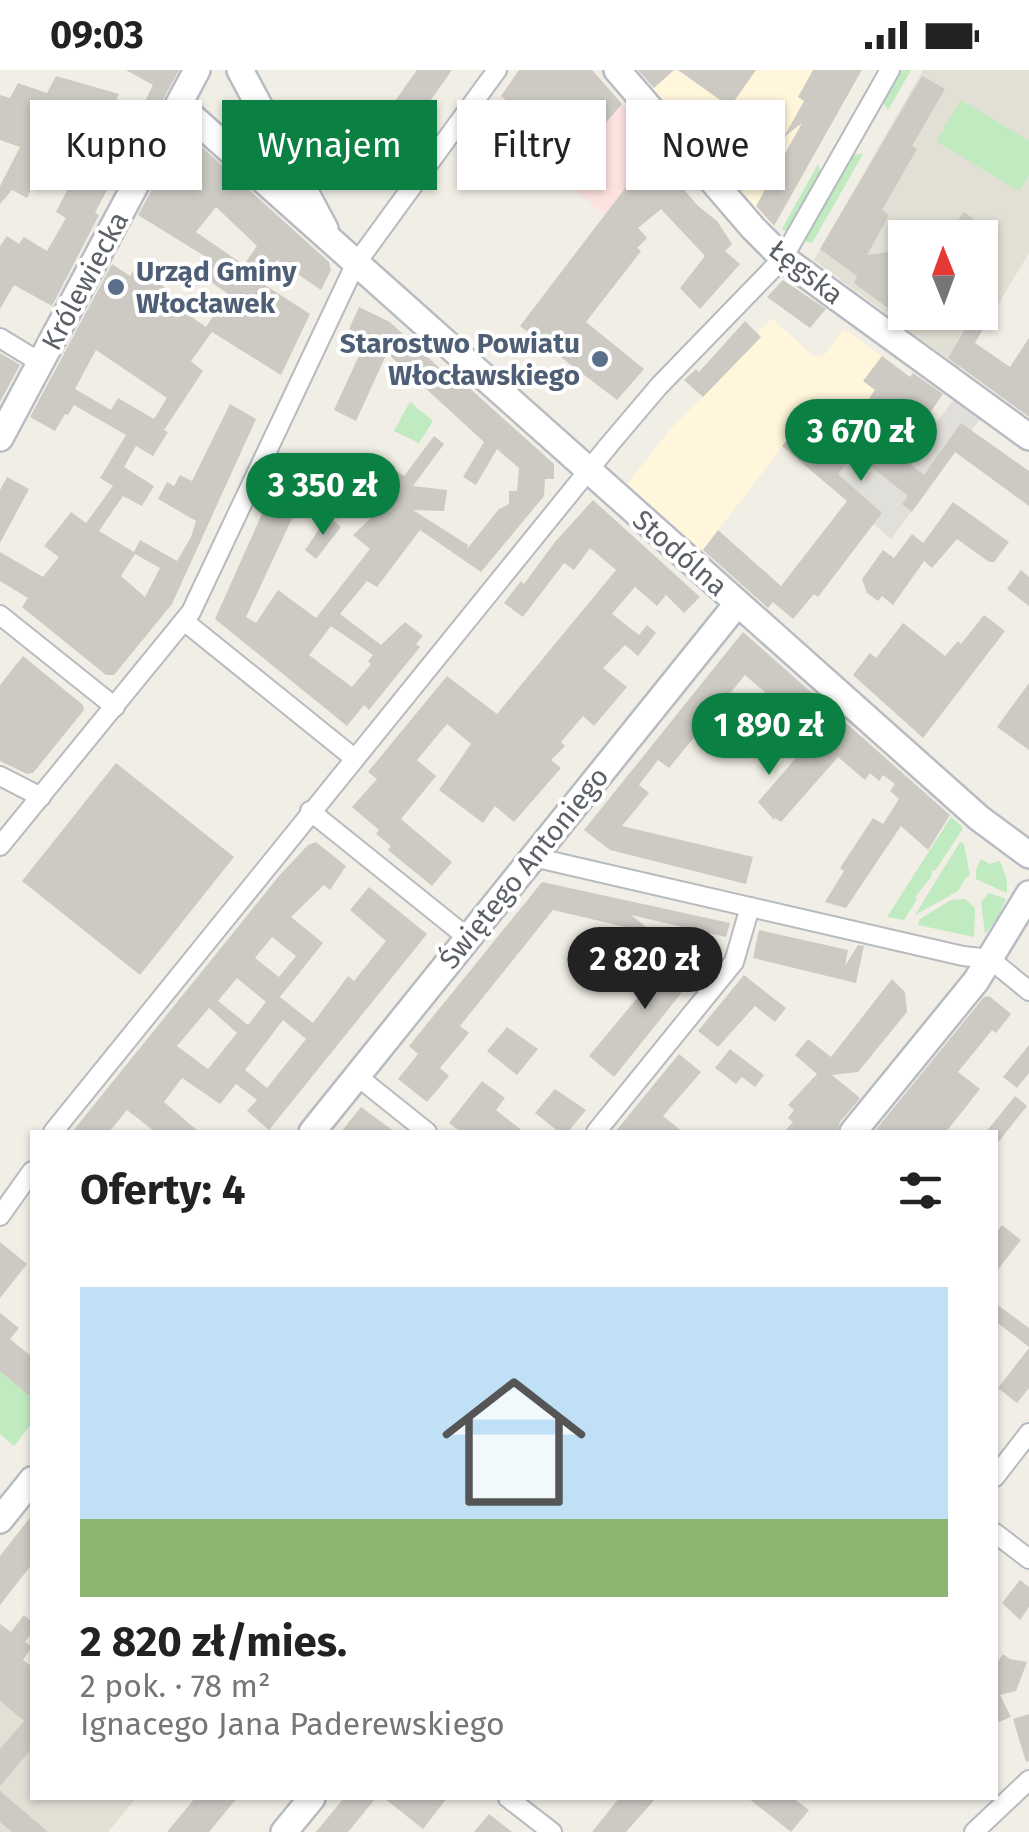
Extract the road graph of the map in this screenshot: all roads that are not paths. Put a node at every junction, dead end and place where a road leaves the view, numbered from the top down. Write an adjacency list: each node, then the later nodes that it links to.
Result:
1 (197, 70): 6 (street, Królewiecka)
2 (240, 70): 9 (street, Stodólna)
3 (497, 70): 11 (street)
4 (616, 70): 10 (street, Łęgska)
5 (890, 70): 10 (street)
6 (182, 100)
7 (202, 126): 9 (street, Stodólna)
8 (134, 190): 13 (street, Królewiecka)
9 (335, 246): 11 (street, Stodólna)
10 (783, 258): 14 (street, Łęgska); 16 (street)
11 (355, 265): 16 (street, Stodólna); 19 (street)
12 (0, 338): 13 (street)
13 (41, 363): 15 (street, Królewiecka)
14 (1029, 437)
15 (0, 438)
16 (588, 472): 17 (street, Stodólna); 21 (street)
17 (737, 604): 26 (street, Stodólna); 27 (street, Świętego Antoniego)
18 (0, 615): 20 (street)
19 (184, 621): 20 (street); 21 (street)
20 (115, 707): 23 (street)
21 (354, 758): 24 (street)
22 (0, 776): 23 (street)
23 (41, 797): 25 (street)
24 (310, 811): 30 (street); 34 (street)
25 (0, 846)
26 (1029, 856)
27 (533, 858): 29 (street); 30 (street, Świętego Antoniego)
28 (1029, 894): 31 (street)
29 (750, 906): 31 (street); 37 (street)
30 (468, 938): 33 (street, Świętego Antoniego)
31 (990, 958): 32 (street); 38 (street)
32 (1029, 991)
33 (357, 1076): 35 (street, Świętego Antoniego); 36 (street)
34 (55, 1130)
35 (314, 1130)
36 (424, 1130)
37 (598, 1130)
38 (855, 1130)
39 (30, 1174): 40 (street)
40 (0, 1216)
41 (1029, 1432): 42 (street)
42 (998, 1473)
43 (30, 1482): 44 (street)
44 (0, 1520)
45 (998, 1535): 46 (street)
46 (1029, 1559)
47 (1029, 1780): 50 (street)
48 (310, 1800): 51 (street)
49 (511, 1800): 52 (street)
50 (974, 1831)
51 (284, 1832)
52 (552, 1832)

